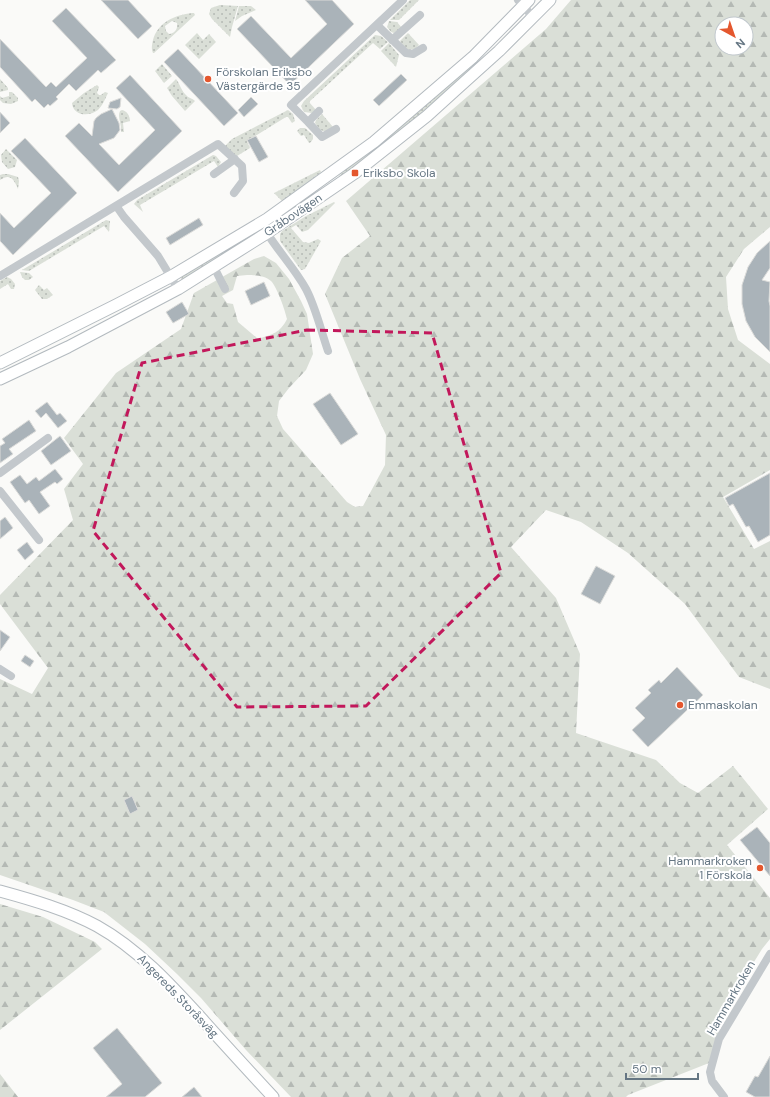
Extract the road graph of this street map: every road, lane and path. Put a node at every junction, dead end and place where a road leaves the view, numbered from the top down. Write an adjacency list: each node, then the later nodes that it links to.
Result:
1 (403, 0): 6 (street)
2 (550, 0): 5 (main road, Gråbovägen)
3 (524, 2): 5 (street); 16 (main road, Gråbovägen)
4 (420, 15): 7 (street)
5 (533, 17): 17 (main road, Gråbovägen)
6 (377, 25): 7 (street); 10 (street)
7 (392, 40): 8 (street)
8 (423, 48)
9 (319, 111): 10 (street)
10 (308, 122): 11 (street)
11 (336, 129)
12 (235, 159): 13 (street); 14 (street); 15 (street)
13 (214, 174)
14 (234, 193)
15 (116, 207): 19 (street); 20 (street)
16 (267, 219): 17 (street); 20 (main road, Gråbovägen)
17 (267, 233): 18 (main road, Gråbovägen); 23 (street)
18 (214, 267): 21 (main road, Gråbovägen); 22 (street)
19 (0, 276)
20 (170, 277): 21 (street); 24 (main road, Gråbovägen)
21 (178, 289): 25 (main road, Gråbovägen)
22 (225, 289)
23 (328, 351)
24 (0, 363)
25 (0, 379)
26 (48, 438): 27 (street)
27 (0, 473)
28 (0, 491): 29 (street)
29 (39, 540)
30 (0, 669): 31 (street)
31 (11, 676)
32 (0, 891): 34 (main road, Angereds Storåsväg)
33 (770, 954): 35 (street, Hammarkroken)
34 (273, 1097)
35 (724, 1097)

